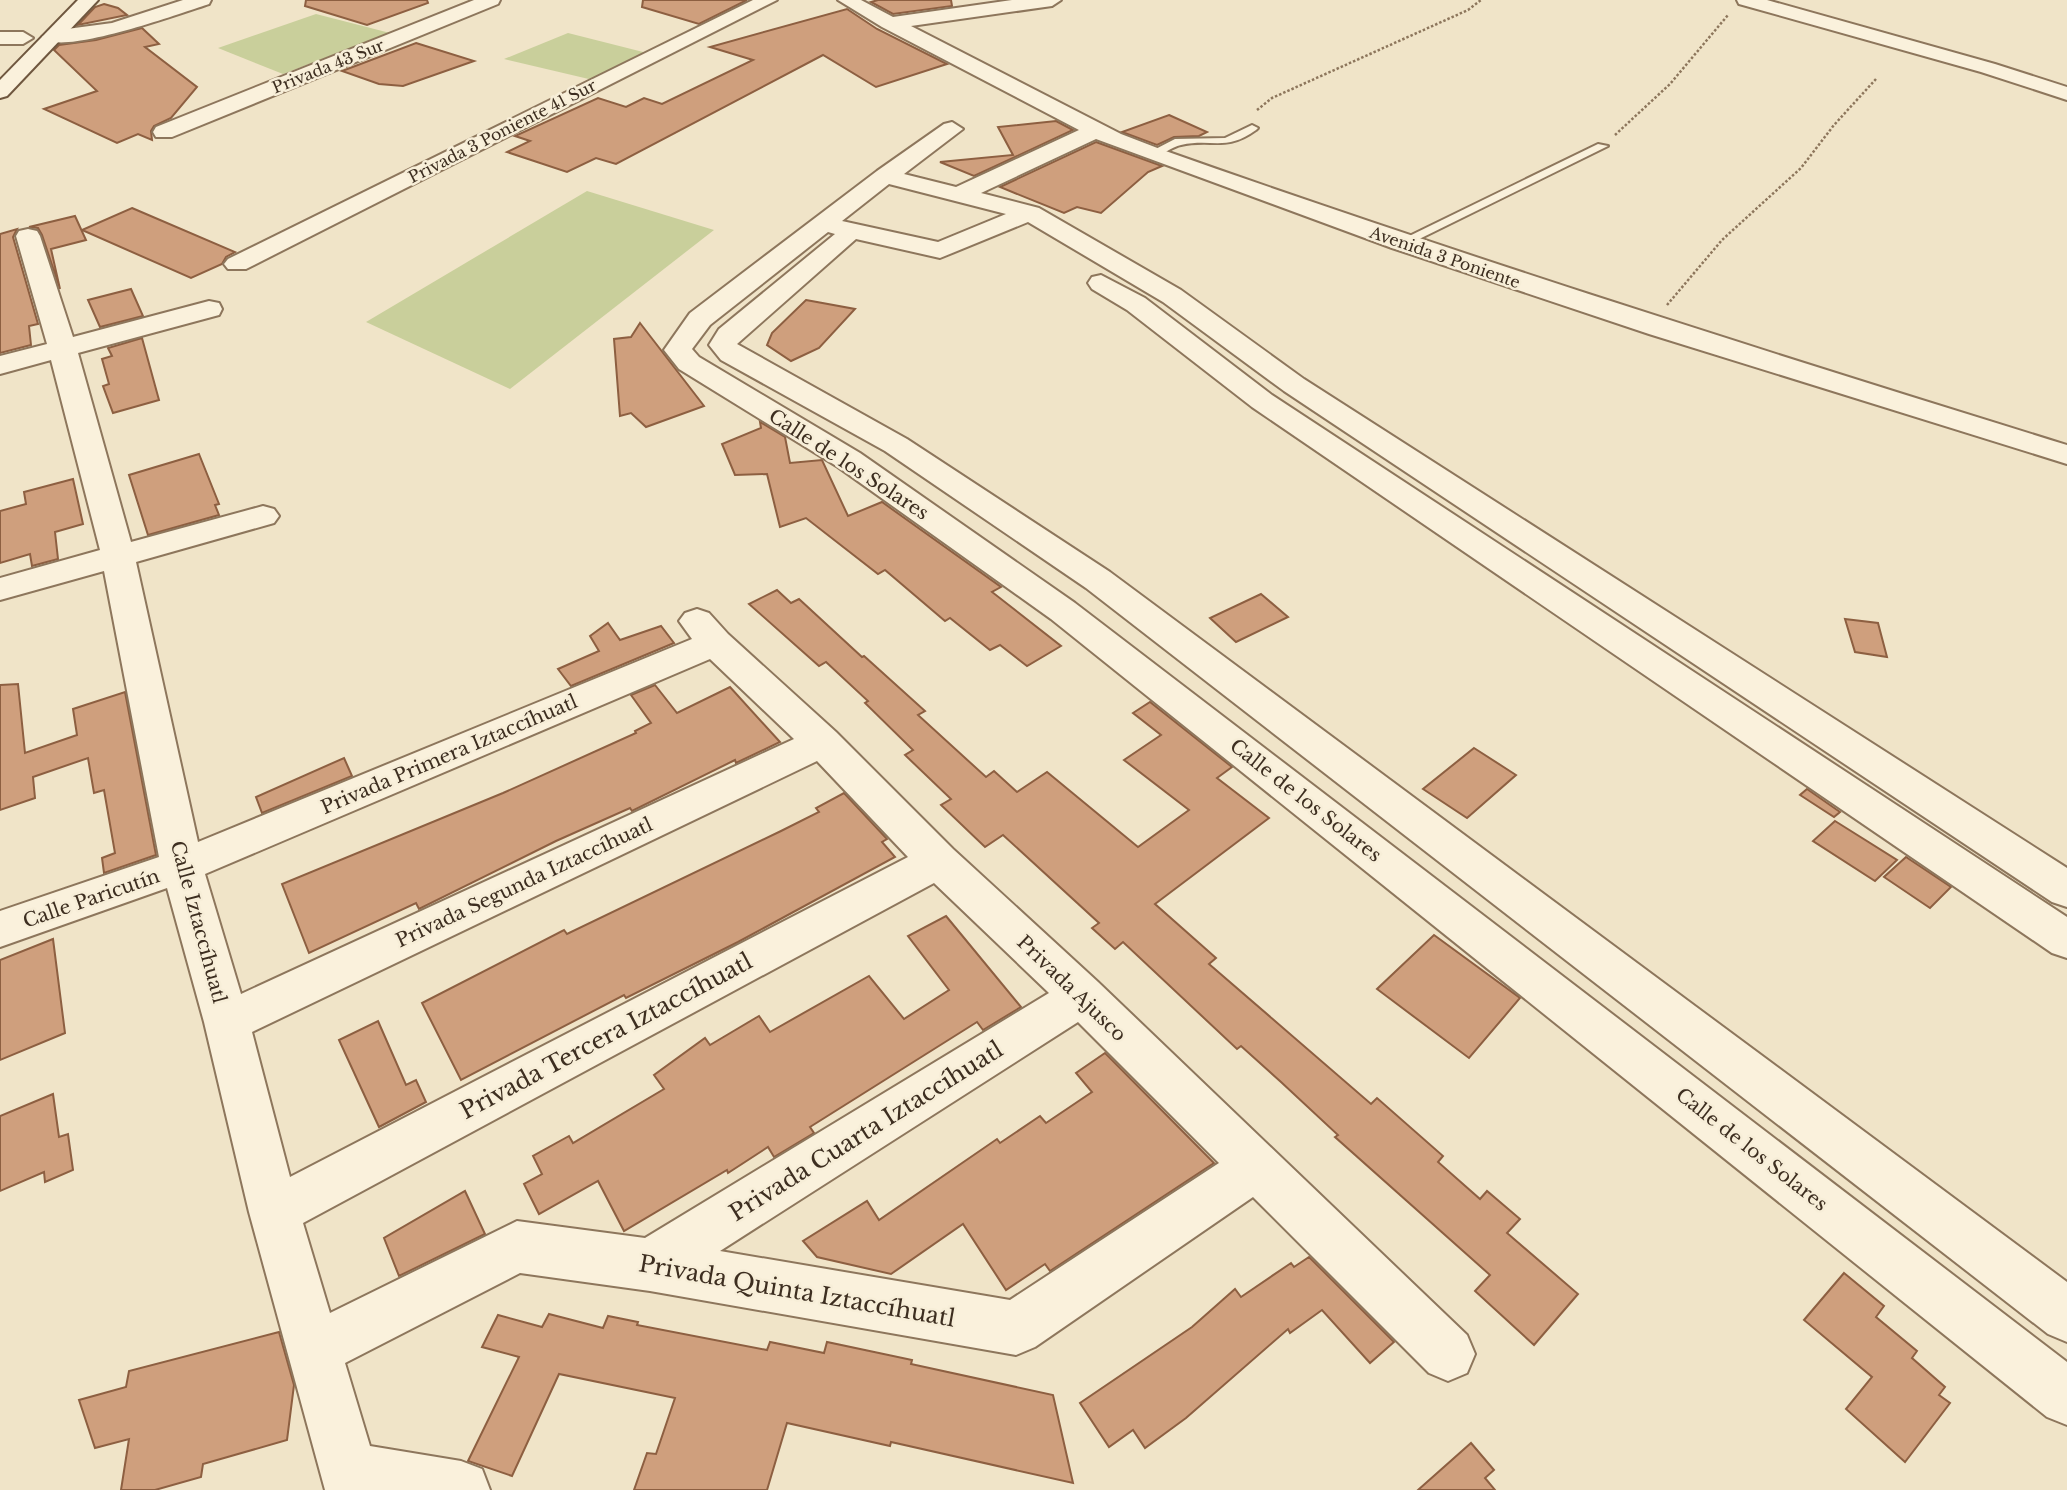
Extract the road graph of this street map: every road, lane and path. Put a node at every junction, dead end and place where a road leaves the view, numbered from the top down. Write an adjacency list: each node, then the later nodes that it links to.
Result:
1 (65, 0): 12 (street)
2 (89, 0): 11 (street)
3 (202, 0): 11 (street)
4 (491, 0): 19 (street, Privada 43 Sur)
5 (768, 0): 29 (street, Privada 3 Poniente 41 Sur)
6 (847, 0): 10 (street, Avenida 3 Poniente)
7 (1052, 0): 10 (street)
8 (1481, 0): 17 (path)
9 (1739, 5): 16 (street); 21 (path)
10 (889, 23): 20 (street, Avenida 3 Poniente)
11 (52, 37): 15 (street)
12 (11, 38): 13 (street)
13 (0, 64)
14 (1876, 79): 31 (path)
15 (0, 92)
16 (2067, 94)
17 (1252, 128): 22 (lane)
18 (952, 130): 23 (street, Calle de los Solares)
19 (164, 132)
20 (1106, 135): 22 (street, Avenida 3 Poniente); 24 (street)
21 (1602, 146): 28 (lane)
22 (1152, 154): 28 (street, Avenida 3 Poniente)
23 (885, 176): 24 (street); 26 (street, Calle de los Solares)
24 (969, 196): 25 (street)
25 (1018, 218): 26 (street); 34 (street); 35 (street)
26 (838, 228): 39 (street, Calle de los Solares); 41 (street, Calle de los Solares)
27 (28, 236): 32 (street, Calle Iztaccíhuatl)
28 (1401, 243): 31 (street, Avenida 3 Poniente)
29 (236, 264)
30 (209, 309): 32 (street)
31 (1659, 328): 36 (street, Avenida 3 Poniente)
32 (64, 350): 33 (street); 38 (street, Calle Iztaccíhuatl)
33 (0, 365)
34 (1294, 386): 35 (street); 44 (street)
35 (1262, 401): 45 (street)
36 (2067, 455)
37 (263, 516): 38 (street)
38 (118, 555): 40 (street); 47 (street, Calle Iztaccíhuatl)
39 (1098, 580): 41 (street); 53 (street, Calle de los Solares)
40 (0, 589)
41 (1063, 611): 54 (street, Calle de los Solares)
42 (706, 632): 43 (street, Privada Ajusco); 47 (street, Privada Primera Iztaccíhuatl)
43 (822, 742): 46 (street, Privada Ajusco); 52 (street, Privada Segunda Iztaccíhuatl)
44 (1951, 815): 45 (street); 48 (street)
45 (1916, 838): 50 (street)
46 (937, 860): 51 (street, Privada Ajusco); 56 (street, Privada Tercera Iztaccíhuatl)
47 (182, 866): 49 (street, Calle Paricutín); 52 (street, Calle Iztaccíhuatl)
48 (2067, 890)
49 (0, 929)
50 (2067, 940)
51 (1082, 996): 55 (street, Privada Ajusco); 57 (street, Privada Cuarta Iztaccíhuatl)
52 (227, 1022): 56 (street, Calle Iztaccíhuatl)
53 (1726, 1059): 54 (street); 58 (street, Calle de los Solares)
54 (1682, 1094): 61 (street, Calle de los Solares)
55 (1256, 1166): 57 (street, Privada Quinta Iztaccíhuatl); 60 (street, Privada Ajusco)
56 (274, 1212): 59 (street, Calle Iztaccíhuatl)
57 (650, 1265): 59 (street, Privada Quinta Iztaccíhuatl)
58 (2067, 1315)
59 (313, 1350): 62 (street, Calle Iztaccíhuatl)
60 (1448, 1354)
61 (2067, 1397)
62 (351, 1480): 63 (street)
63 (461, 1490)

